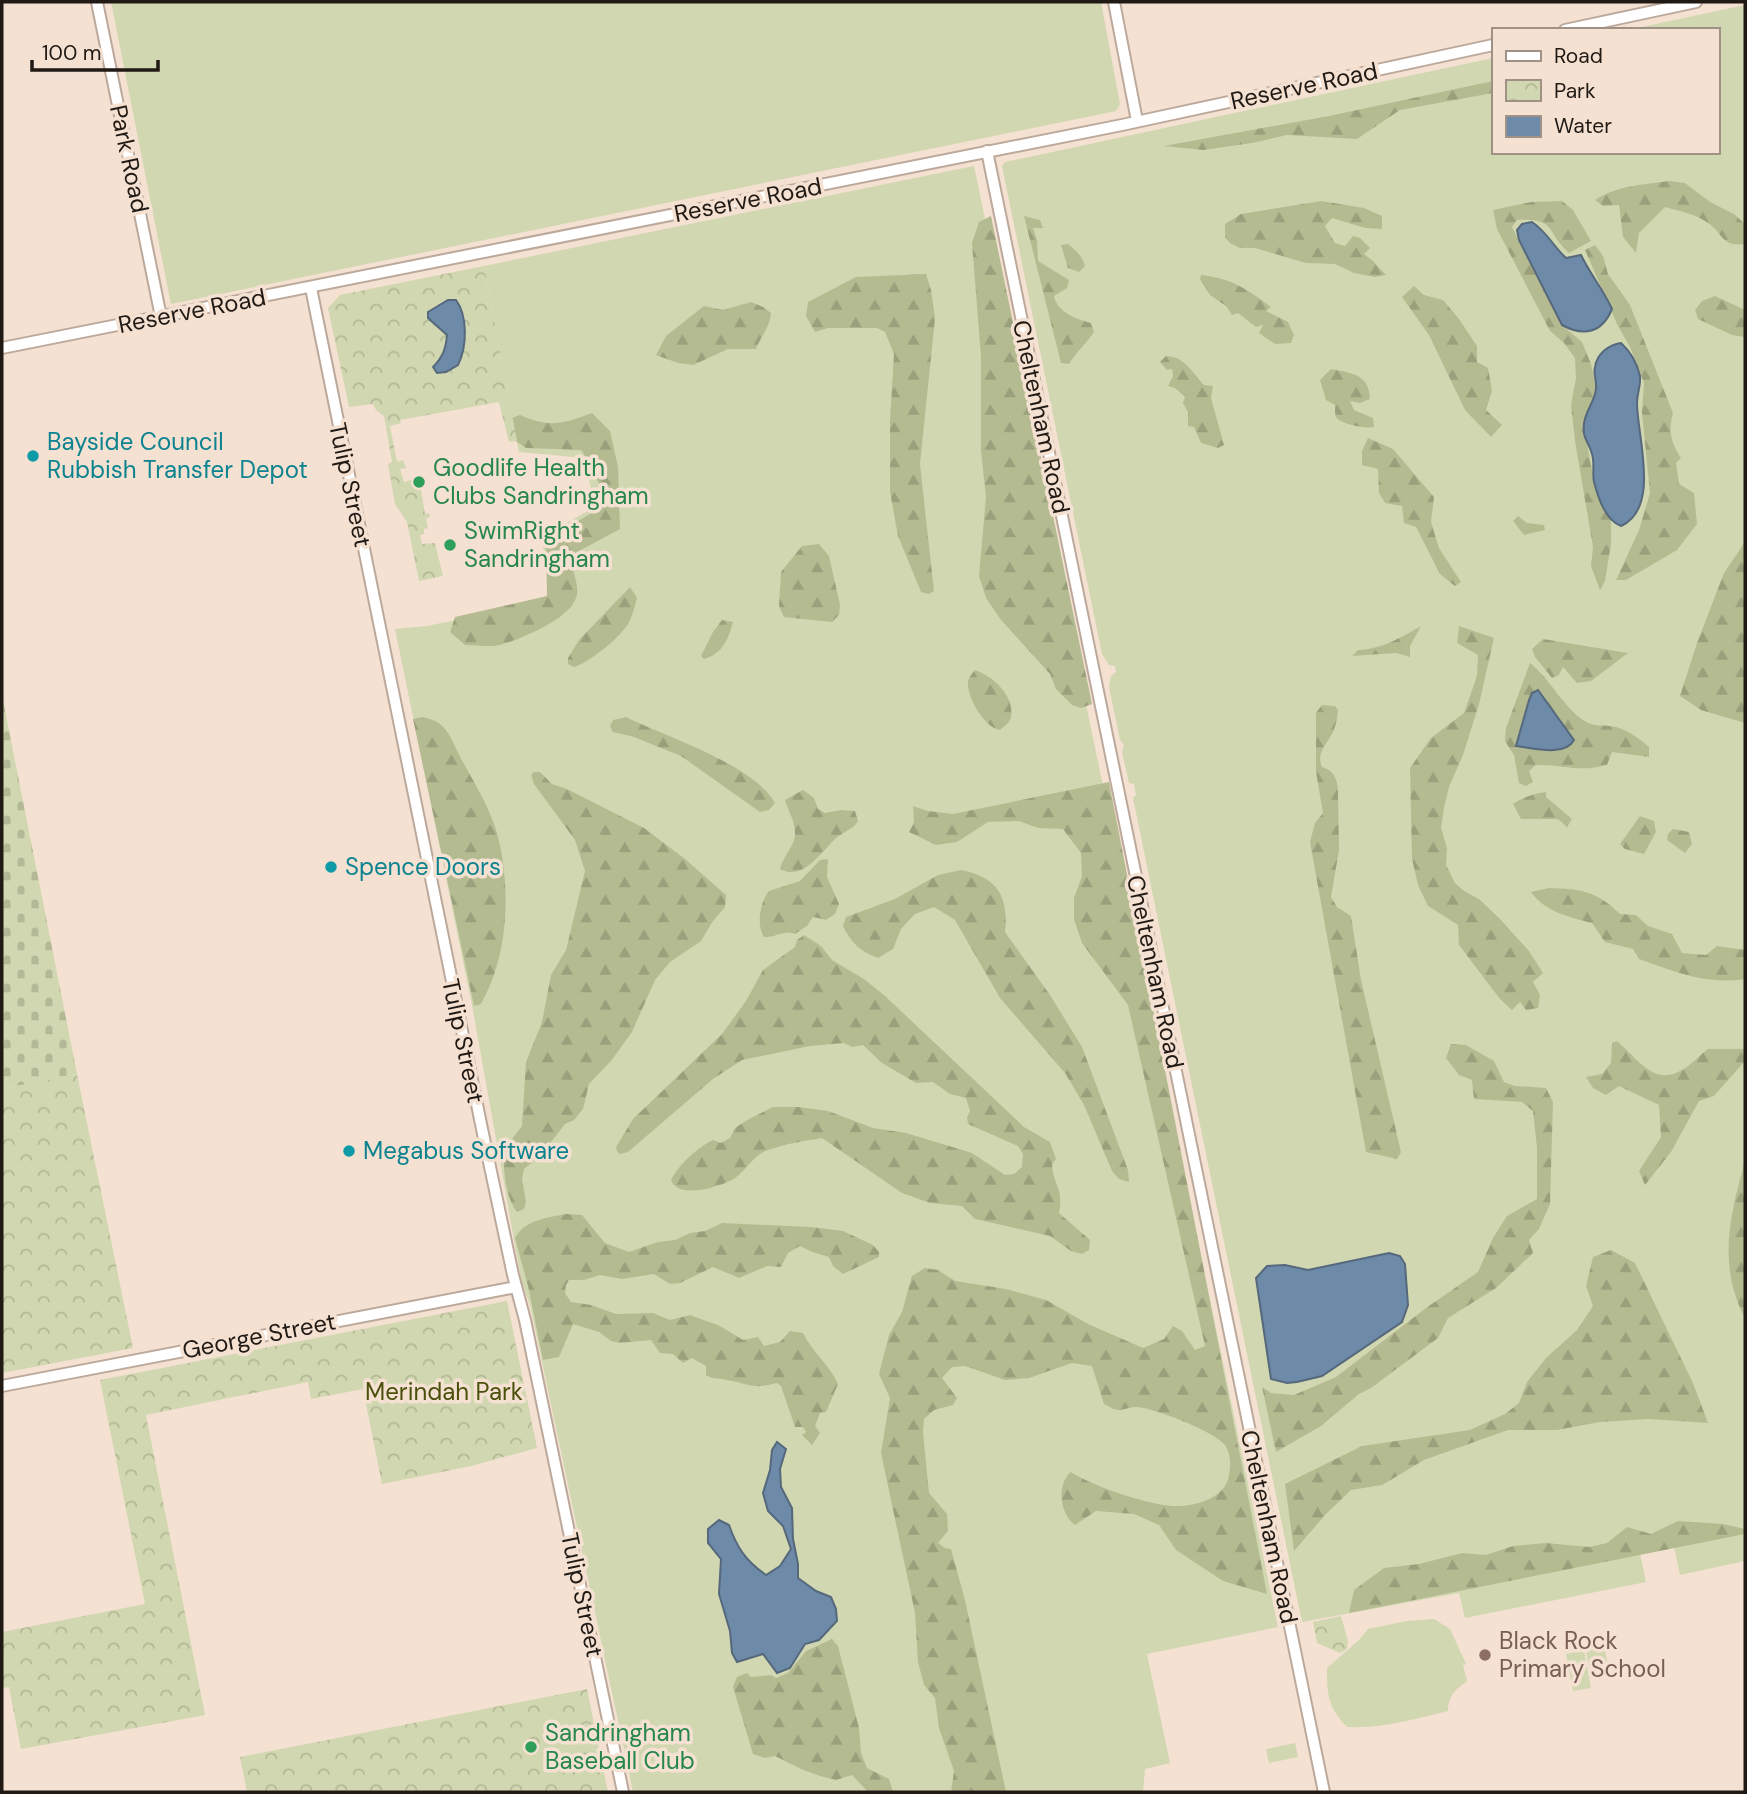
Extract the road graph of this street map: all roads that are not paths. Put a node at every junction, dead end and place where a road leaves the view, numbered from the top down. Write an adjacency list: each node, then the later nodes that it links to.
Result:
1 (97, 2): 9 (street, Park Road)
2 (1114, 2): 6 (street)
3 (1696, 2): 4 (street)
4 (1574, 28)
5 (1492, 45): 6 (street, Reserve Road)
6 (1137, 121): 7 (street, Reserve Road)
7 (987, 151): 8 (street, Reserve Road); 14 (street, Cheltenham Road)
8 (311, 288): 9 (street, Reserve Road); 11 (street, Tulip Street)
9 (161, 317): 10 (street, Reserve Road)
10 (2, 348)
11 (516, 1287): 12 (street, George Street); 13 (street, Tulip Street)
12 (2, 1386)
13 (623, 1792)
14 (1324, 1792)

